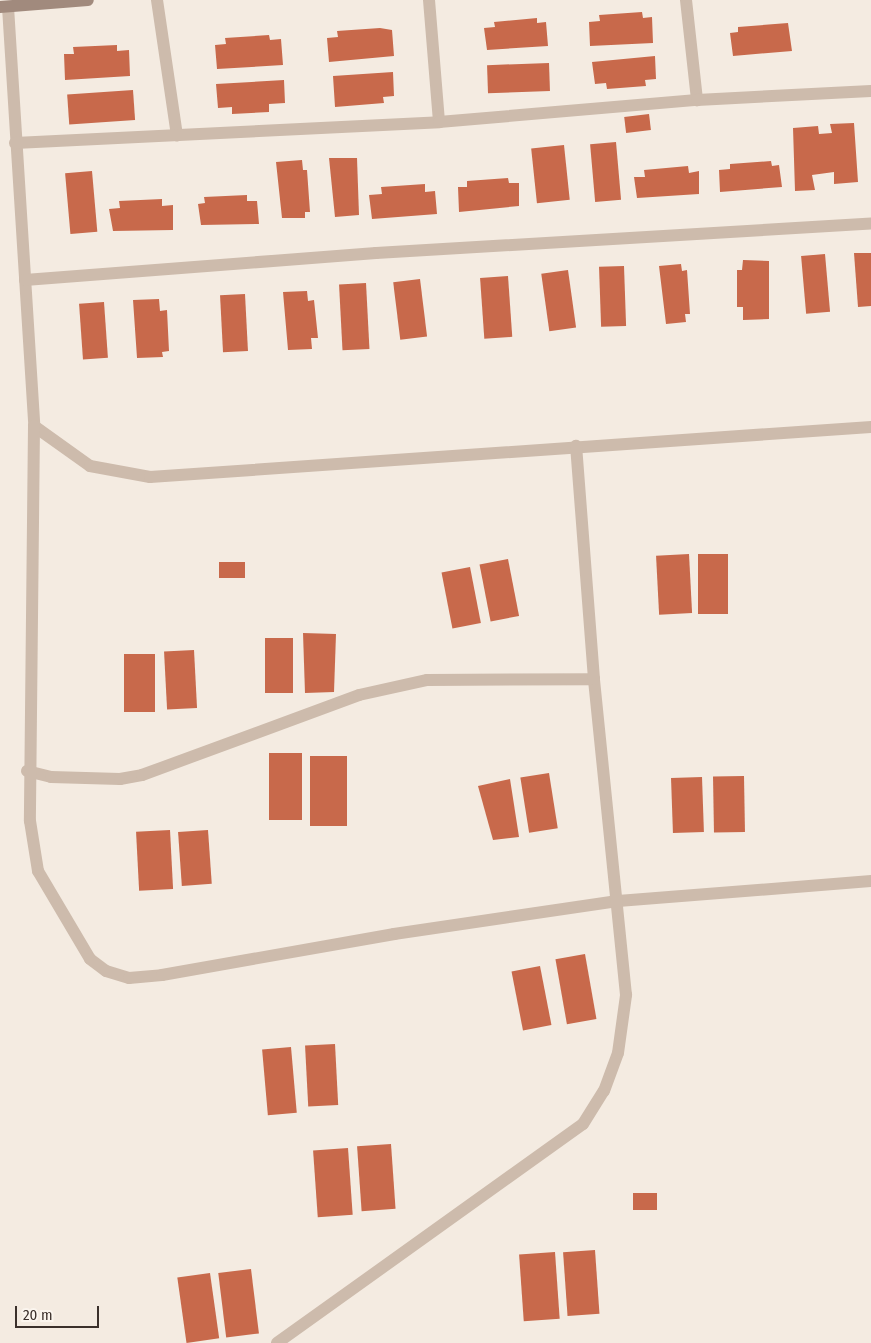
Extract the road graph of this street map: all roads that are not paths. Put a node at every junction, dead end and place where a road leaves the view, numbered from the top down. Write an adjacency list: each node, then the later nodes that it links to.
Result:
1 (88, 0): 5 (street)
2 (157, 0): 9 (street)
3 (429, 0): 8 (street)
4 (686, 0): 7 (street)
5 (4, 7): 10 (street)
6 (871, 91): 7 (street)
7 (697, 100): 8 (street)
8 (439, 122): 9 (street)
9 (177, 136): 10 (street)
10 (15, 143): 12 (street)
11 (871, 224): 12 (street)
12 (25, 280): 13 (street)
13 (34, 426): 15 (street); 17 (street)
14 (871, 427): 15 (street)
15 (576, 446): 16 (street)
16 (594, 679): 17 (street); 19 (street)
17 (27, 770): 19 (street)
18 (871, 881): 19 (street)
19 (618, 901): 20 (street)
20 (277, 1343)

